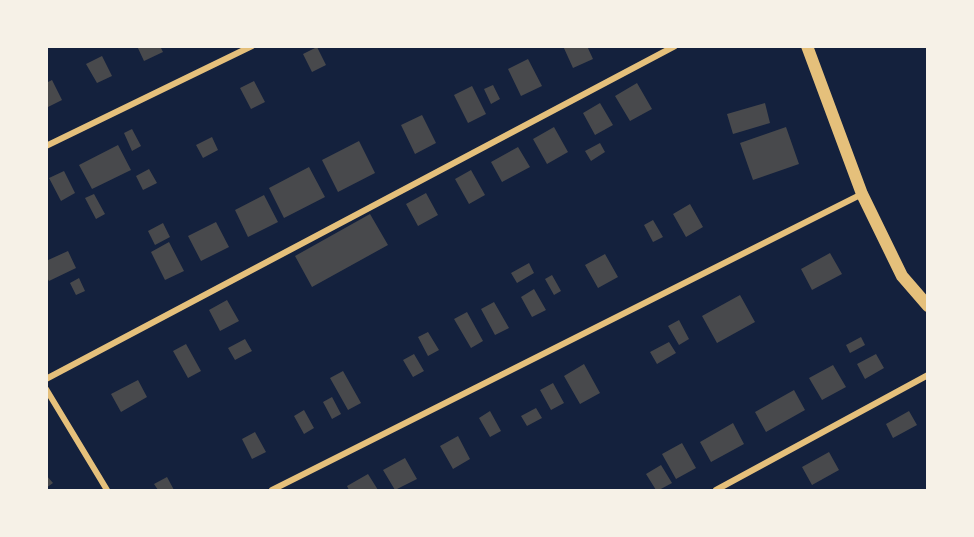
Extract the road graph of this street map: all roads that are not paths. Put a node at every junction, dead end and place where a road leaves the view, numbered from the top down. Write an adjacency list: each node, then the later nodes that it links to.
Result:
1 (252, 46): 4 (street)
2 (675, 46): 8 (street)
3 (807, 46): 5 (main road)
4 (46, 146)
5 (862, 194): 6 (main road); 11 (street)
6 (927, 306)
7 (927, 375): 12 (street)
8 (46, 379)
9 (46, 390): 10 (street)
10 (107, 490)
11 (272, 490)
12 (716, 490)

